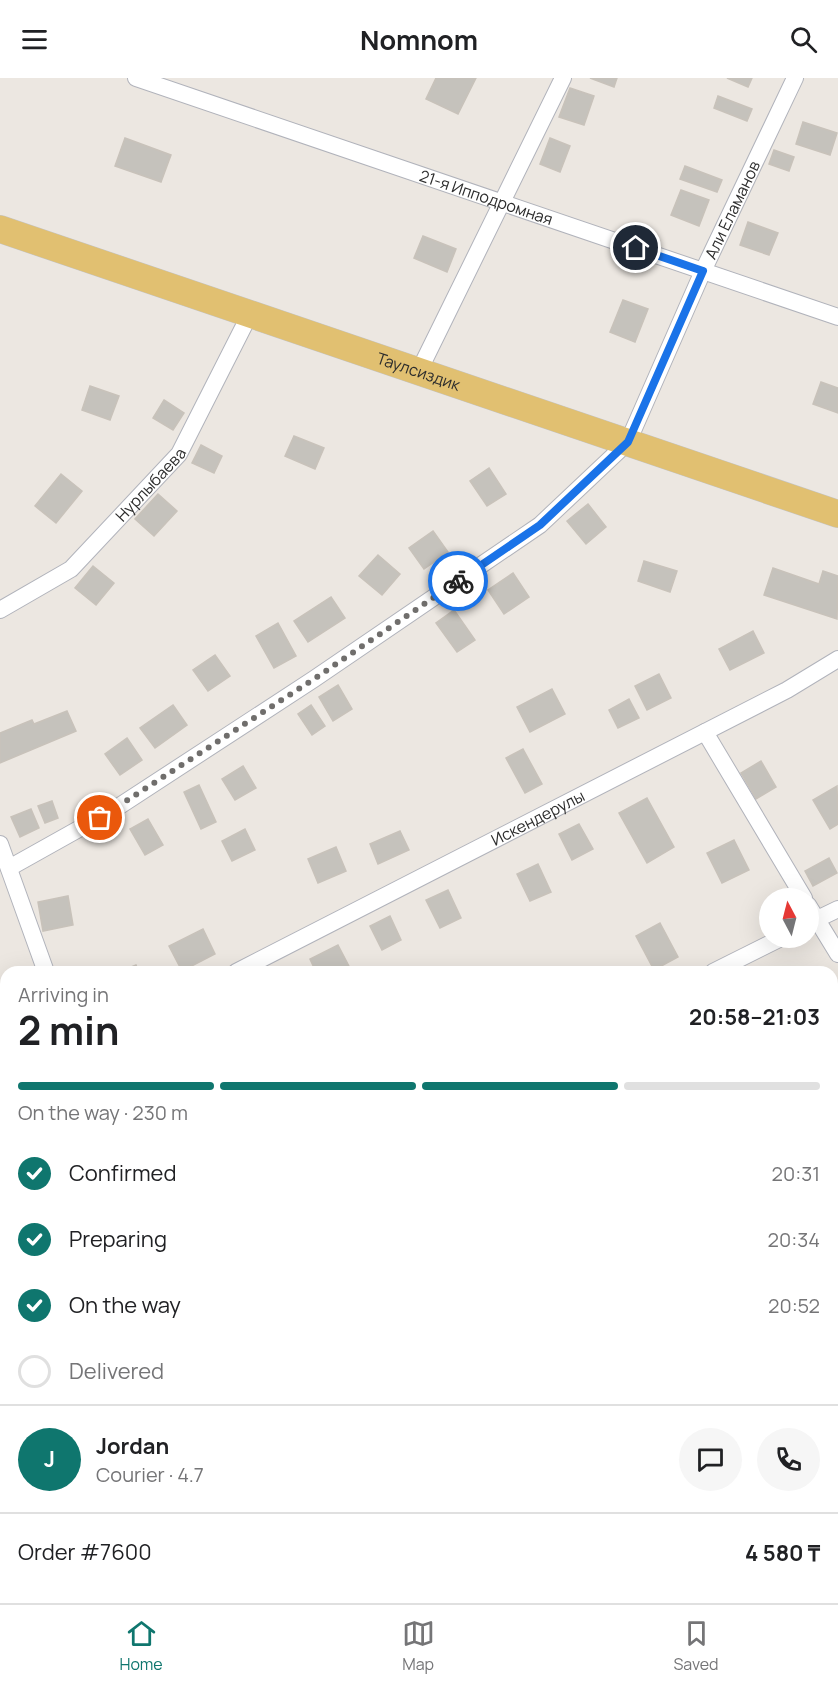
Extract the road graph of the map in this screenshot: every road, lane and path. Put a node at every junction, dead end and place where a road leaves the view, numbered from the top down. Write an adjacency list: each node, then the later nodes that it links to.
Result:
1 (136, 78): 4 (street, 21-я Ипподромная)
2 (563, 78): 4 (street)
3 (795, 78): 6 (street, Али Еламанов)
4 (501, 202): 6 (street, 21-я Ипподромная); 9 (street)
5 (0, 228): 7 (main road, Таулсиздик)
6 (703, 271): 8 (street, 21-я Ипподромная); 10 (street, Али Еламанов)
7 (250, 314): 9 (main road, Таулсиздик); 12 (street, Нурлыбаева)
8 (838, 317)
9 (419, 371): 10 (main road, Таулсиздик)
10 (628, 442): 11 (main road, Таулсиздик); 16 (street)
11 (838, 514)
12 (0, 610)
13 (838, 659): 14 (street, Искендерулы)
14 (705, 732): 17 (street); 24 (street, Искендерулы)
15 (0, 844): 16 (street)
16 (9, 868): 23 (street)
17 (798, 888)
18 (838, 909): 19 (street)
19 (819, 914)
20 (819, 927): 22 (street)
21 (761, 948): 25 (street)
22 (838, 954)
23 (44, 966)
24 (248, 966)
25 (725, 966)

